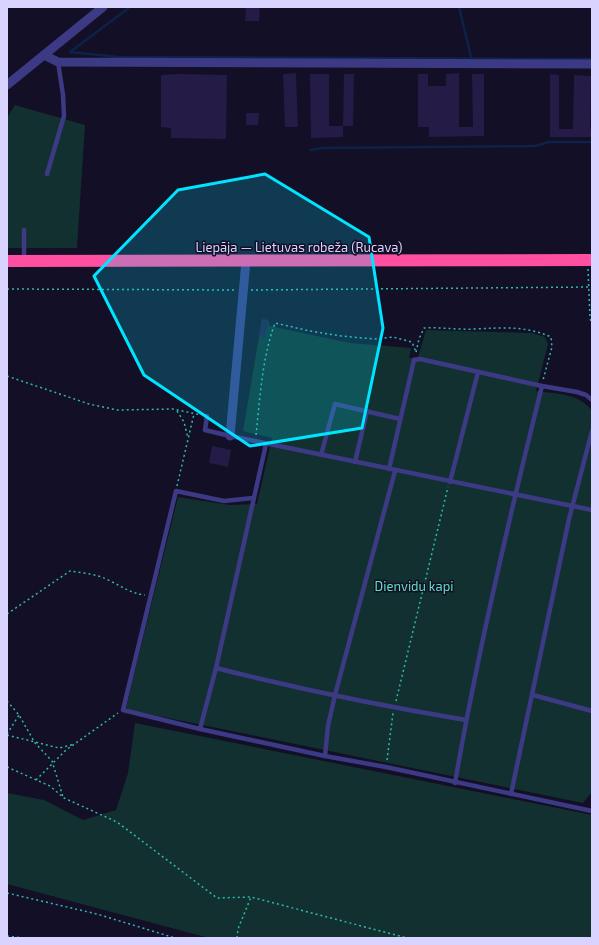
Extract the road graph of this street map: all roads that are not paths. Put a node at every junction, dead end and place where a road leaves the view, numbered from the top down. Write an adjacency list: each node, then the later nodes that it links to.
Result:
1 (103, 7): 2 (street)
2 (44, 55): 3 (street); 5 (street)
3 (58, 62): 4 (street); 6 (lane)
4 (592, 64)
5 (7, 85)
6 (47, 174)
7 (24, 230): 10 (lane)
8 (590, 260): 11 (highway, Liepāja — Lietuvas robeža (Rucava))
9 (7, 261): 10 (highway, Liepāja — Lietuvas robeža (Rucava))
10 (24, 261): 11 (highway, Liepāja — Lietuvas robeža (Rucava))
11 (246, 261): 19 (street)
12 (478, 372): 13 (lane); 17 (lane); 25 (lane)
13 (542, 386): 14 (lane); 26 (lane)
14 (592, 400)
15 (367, 411): 17 (lane); 21 (lane); 22 (lane)
16 (207, 416): 19 (lane)
17 (400, 419): 23 (lane)
18 (592, 431): 28 (lane)
19 (230, 436): 20 (lane)
20 (266, 444): 21 (lane); 27 (lane)
21 (322, 455): 22 (lane)
22 (356, 462): 23 (lane)
23 (388, 469): 24 (lane)
24 (396, 471): 25 (lane); 32 (lane)
25 (450, 482): 26 (lane)
26 (515, 495): 28 (lane); 34 (lane)
27 (253, 498): 30 (lane); 35 (lane)
28 (572, 506): 29 (lane); 31 (lane)
29 (592, 510)
30 (216, 668): 32 (lane); 35 (lane)
31 (533, 694): 33 (lane); 38 (lane)
32 (335, 695): 34 (lane); 36 (lane)
33 (592, 711)
34 (466, 720): 37 (lane)
35 (200, 730): 36 (lane)
36 (325, 756): 37 (lane)
37 (455, 783): 38 (lane)
38 (511, 794): 40 (lane)
39 (592, 807): 40 (lane)
40 (590, 811)

